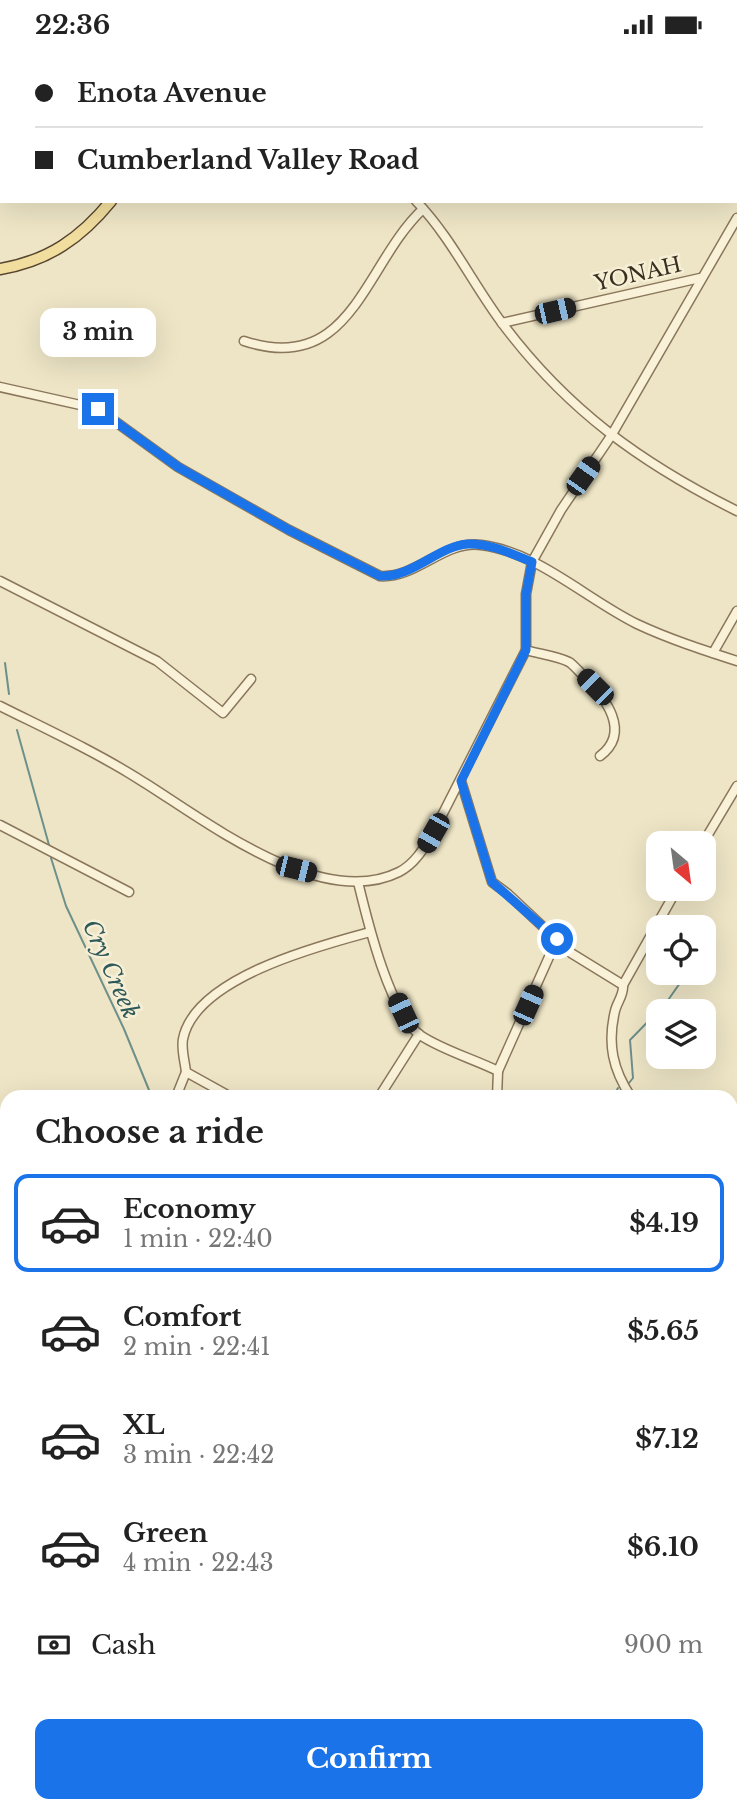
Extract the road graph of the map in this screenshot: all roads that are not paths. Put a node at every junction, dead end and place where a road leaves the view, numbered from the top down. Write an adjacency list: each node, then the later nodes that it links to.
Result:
1 (109, 203): 5 (main road)
2 (418, 203): 3 (street)
3 (423, 209): 7 (street); 8 (street)
4 (737, 218): 6 (street)
5 (0, 269)
6 (700, 278): 7 (street, YONAH); 10 (street)
7 (502, 323): 10 (street)
8 (244, 341)
9 (0, 387): 12 (street)
10 (611, 436): 11 (street); 12 (street)
11 (737, 511)
12 (532, 562): 15 (street); 16 (street)
13 (0, 581): 18 (street)
14 (737, 611): 16 (street)
15 (526, 650): 20 (street); 21 (street)
16 (713, 653): 17 (street)
17 (737, 660)
18 (251, 678)
19 (0, 706): 25 (street)
20 (600, 756)
21 (461, 781): 25 (street); 29 (street)
22 (737, 786): 24 (street)
23 (0, 825): 26 (street)
24 (710, 831)
25 (358, 882): 28 (street)
26 (129, 892)
27 (670, 901): 30 (street)
28 (370, 932): 31 (street); 33 (street)
29 (557, 939): 30 (street); 32 (street)
30 (624, 985): 38 (street)
31 (419, 1034): 32 (street); 36 (street)
32 (498, 1071): 37 (street)
33 (186, 1072): 34 (street); 35 (street)
34 (179, 1090)
35 (218, 1090)
36 (383, 1090)
37 (497, 1090)
38 (626, 1090)

